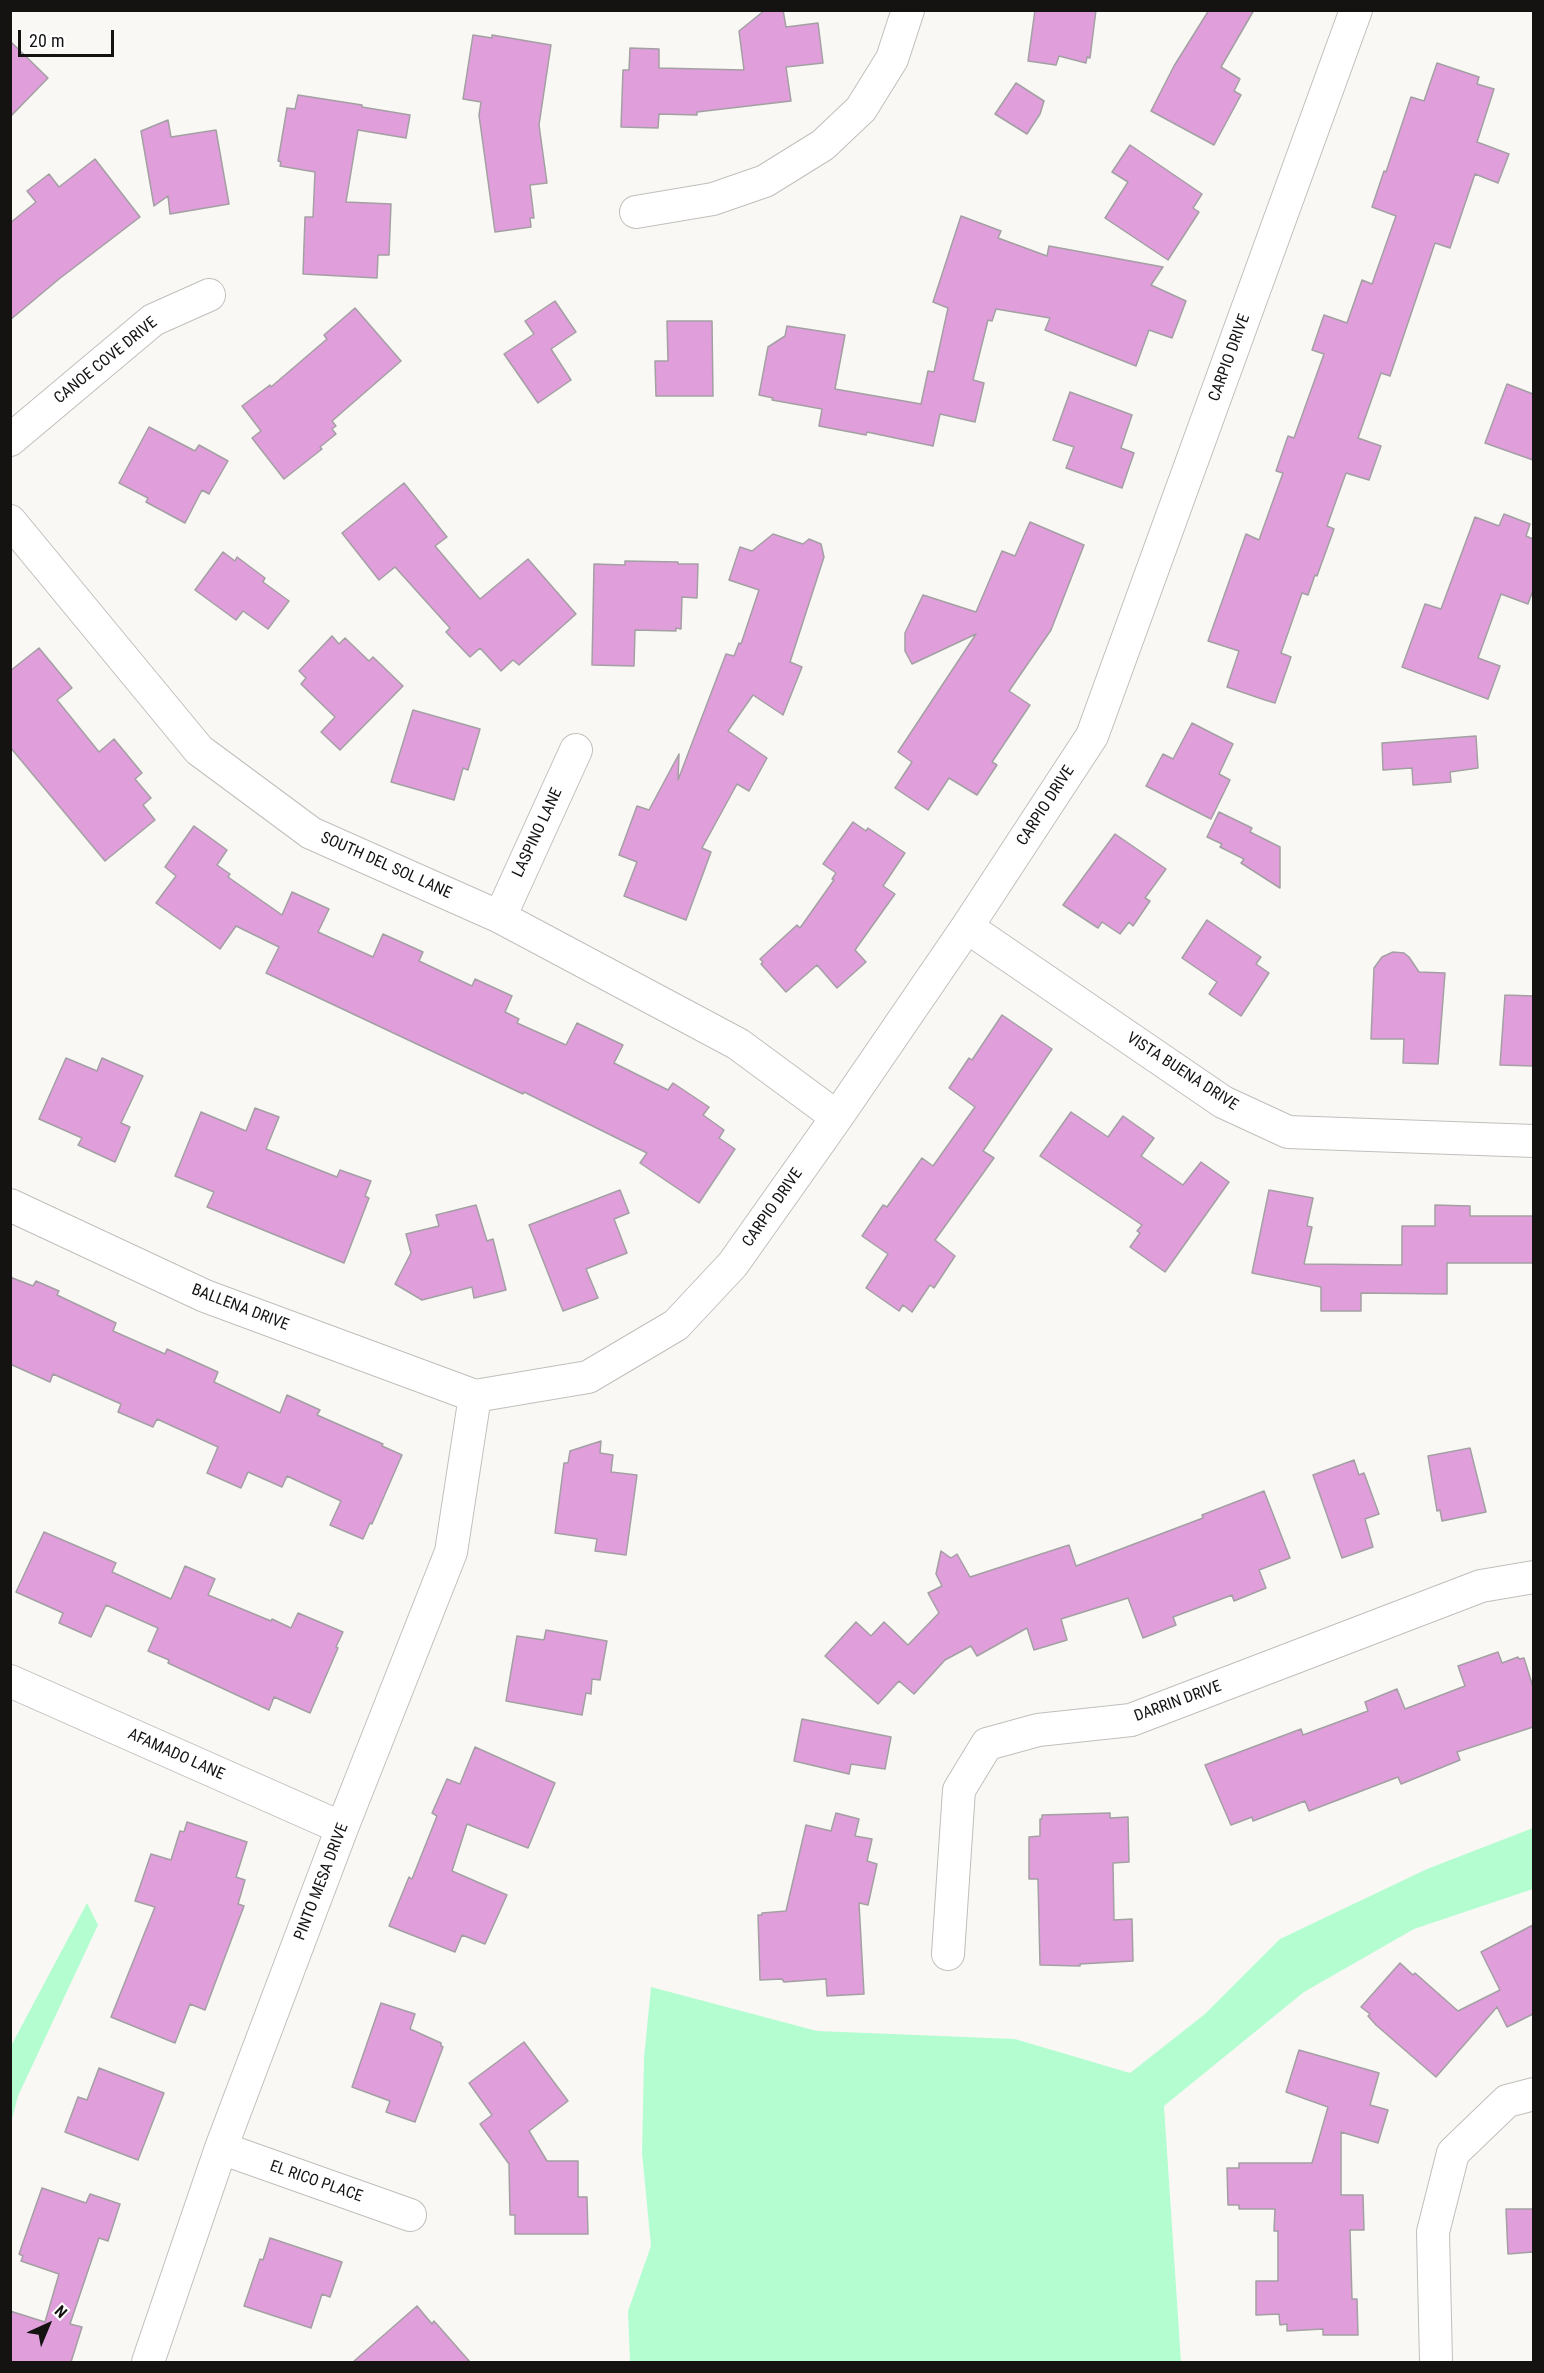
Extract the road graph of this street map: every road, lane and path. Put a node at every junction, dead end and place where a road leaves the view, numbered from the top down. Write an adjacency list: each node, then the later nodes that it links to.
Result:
1 (908, 10): 3 (street)
2 (1356, 10): 9 (street, CARPIO DRIVE)
3 (636, 213)
4 (210, 295): 5 (street, CANOE COVE DRIVE)
5 (10, 440)
6 (10, 521): 8 (street, SOUTH DEL SOL LANE)
7 (576, 750): 8 (street, LASPINO LANE)
8 (500, 916): 10 (street, SOUTH DEL SOL LANE)
9 (967, 927): 10 (street, CARPIO DRIVE); 11 (street, VISTA BUENA DRIVE)
10 (837, 1117): 13 (street, CARPIO DRIVE)
11 (1533, 1141)
12 (10, 1205): 13 (street, BALLENA DRIVE)
13 (475, 1396): 16 (street, PINTO MESA DRIVE)
14 (1533, 1577): 17 (street, DARRIN DRIVE)
15 (10, 1681): 16 (street, AFAMADO LANE)
16 (342, 1828): 19 (street, PINTO MESA DRIVE)
17 (948, 1953)
18 (1533, 2094): 22 (street)
19 (221, 2148): 20 (street, EL RICO PLACE); 21 (street, PINTO MESA DRIVE)
20 (410, 2215)
21 (148, 2362)
22 (1436, 2362)

